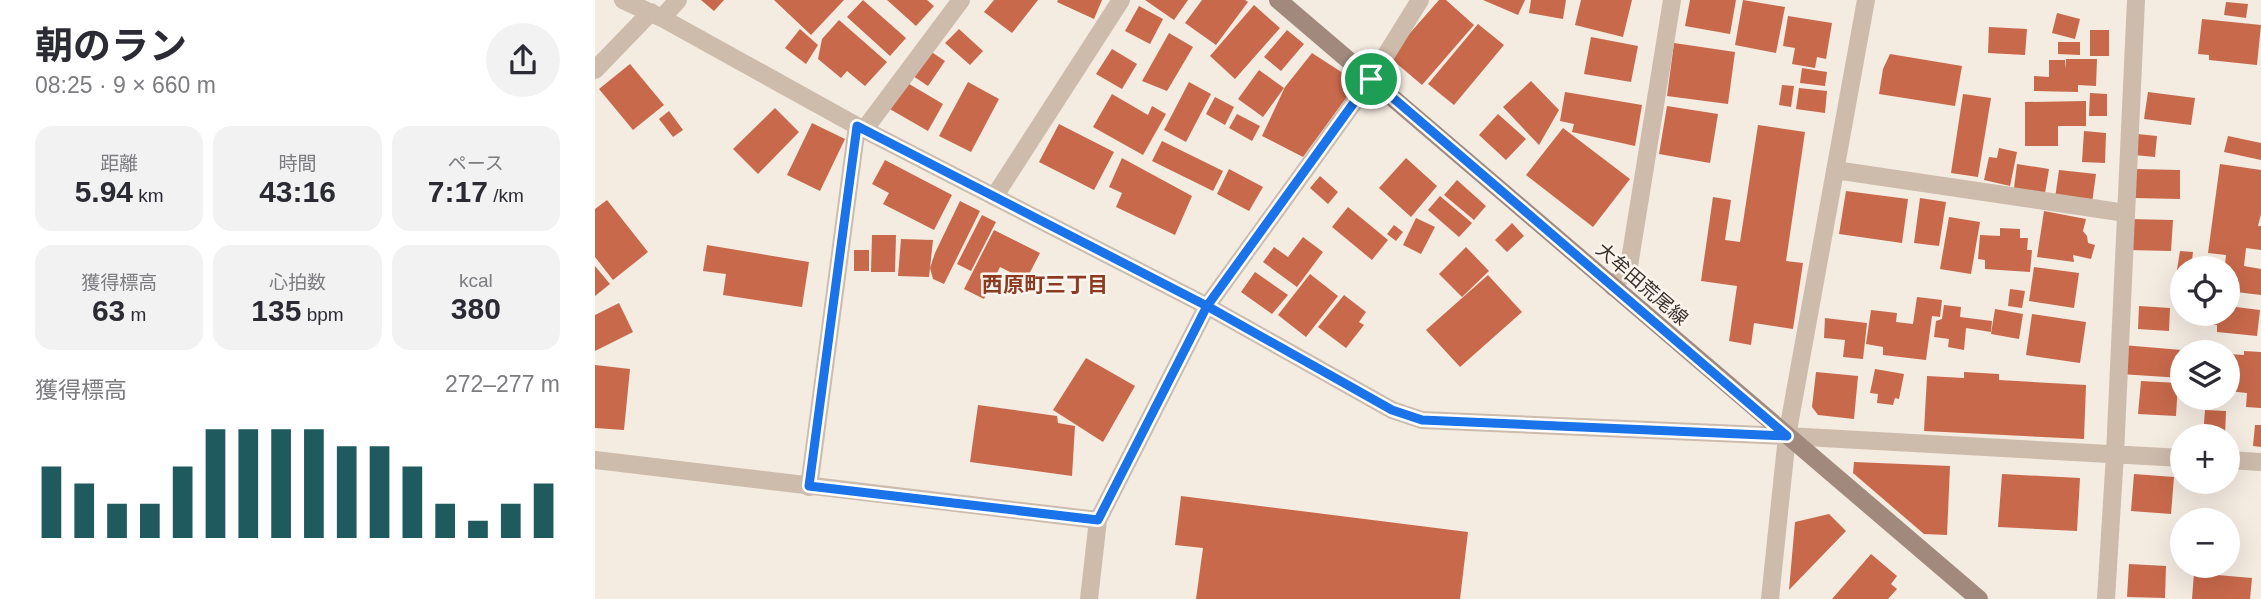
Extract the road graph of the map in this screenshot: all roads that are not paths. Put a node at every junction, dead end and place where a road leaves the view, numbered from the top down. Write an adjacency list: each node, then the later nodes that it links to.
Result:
1 (623, 0): 10 (street)
2 (678, 0): 10 (street)
3 (961, 0): 13 (street)
4 (1121, 0): 15 (street)
5 (1278, 0): 12 (main road, 大牟田荒尾線)
6 (1420, 0): 12 (street)
7 (1672, 0): 17 (street)
8 (1866, 0): 14 (street)
9 (2136, 0): 16 (street)
10 (657, 15): 11 (street); 13 (street)
11 (595, 71)
12 (1371, 79): 17 (main road, 大牟田荒尾線); 18 (street)
13 (860, 128): 15 (street); 25 (street)
14 (1835, 170): 16 (street); 19 (street)
15 (994, 197): 18 (street)
16 (2126, 213): 20 (street)
17 (1613, 287): 19 (main road, 大牟田荒尾線)
18 (1207, 306): 19 (street); 26 (street)
19 (1787, 436): 20 (street); 28 (street); 29 (main road, 大牟田荒尾線)
20 (2115, 454): 21 (street); 30 (street)
21 (2170, 457)
22 (595, 460): 25 (street)
23 (2240, 461): 24 (street)
24 (2261, 462)
25 (809, 486): 26 (street)
26 (1098, 520): 27 (street)
27 (1089, 599)
28 (1770, 599)
29 (1979, 599)
30 (2106, 599)

